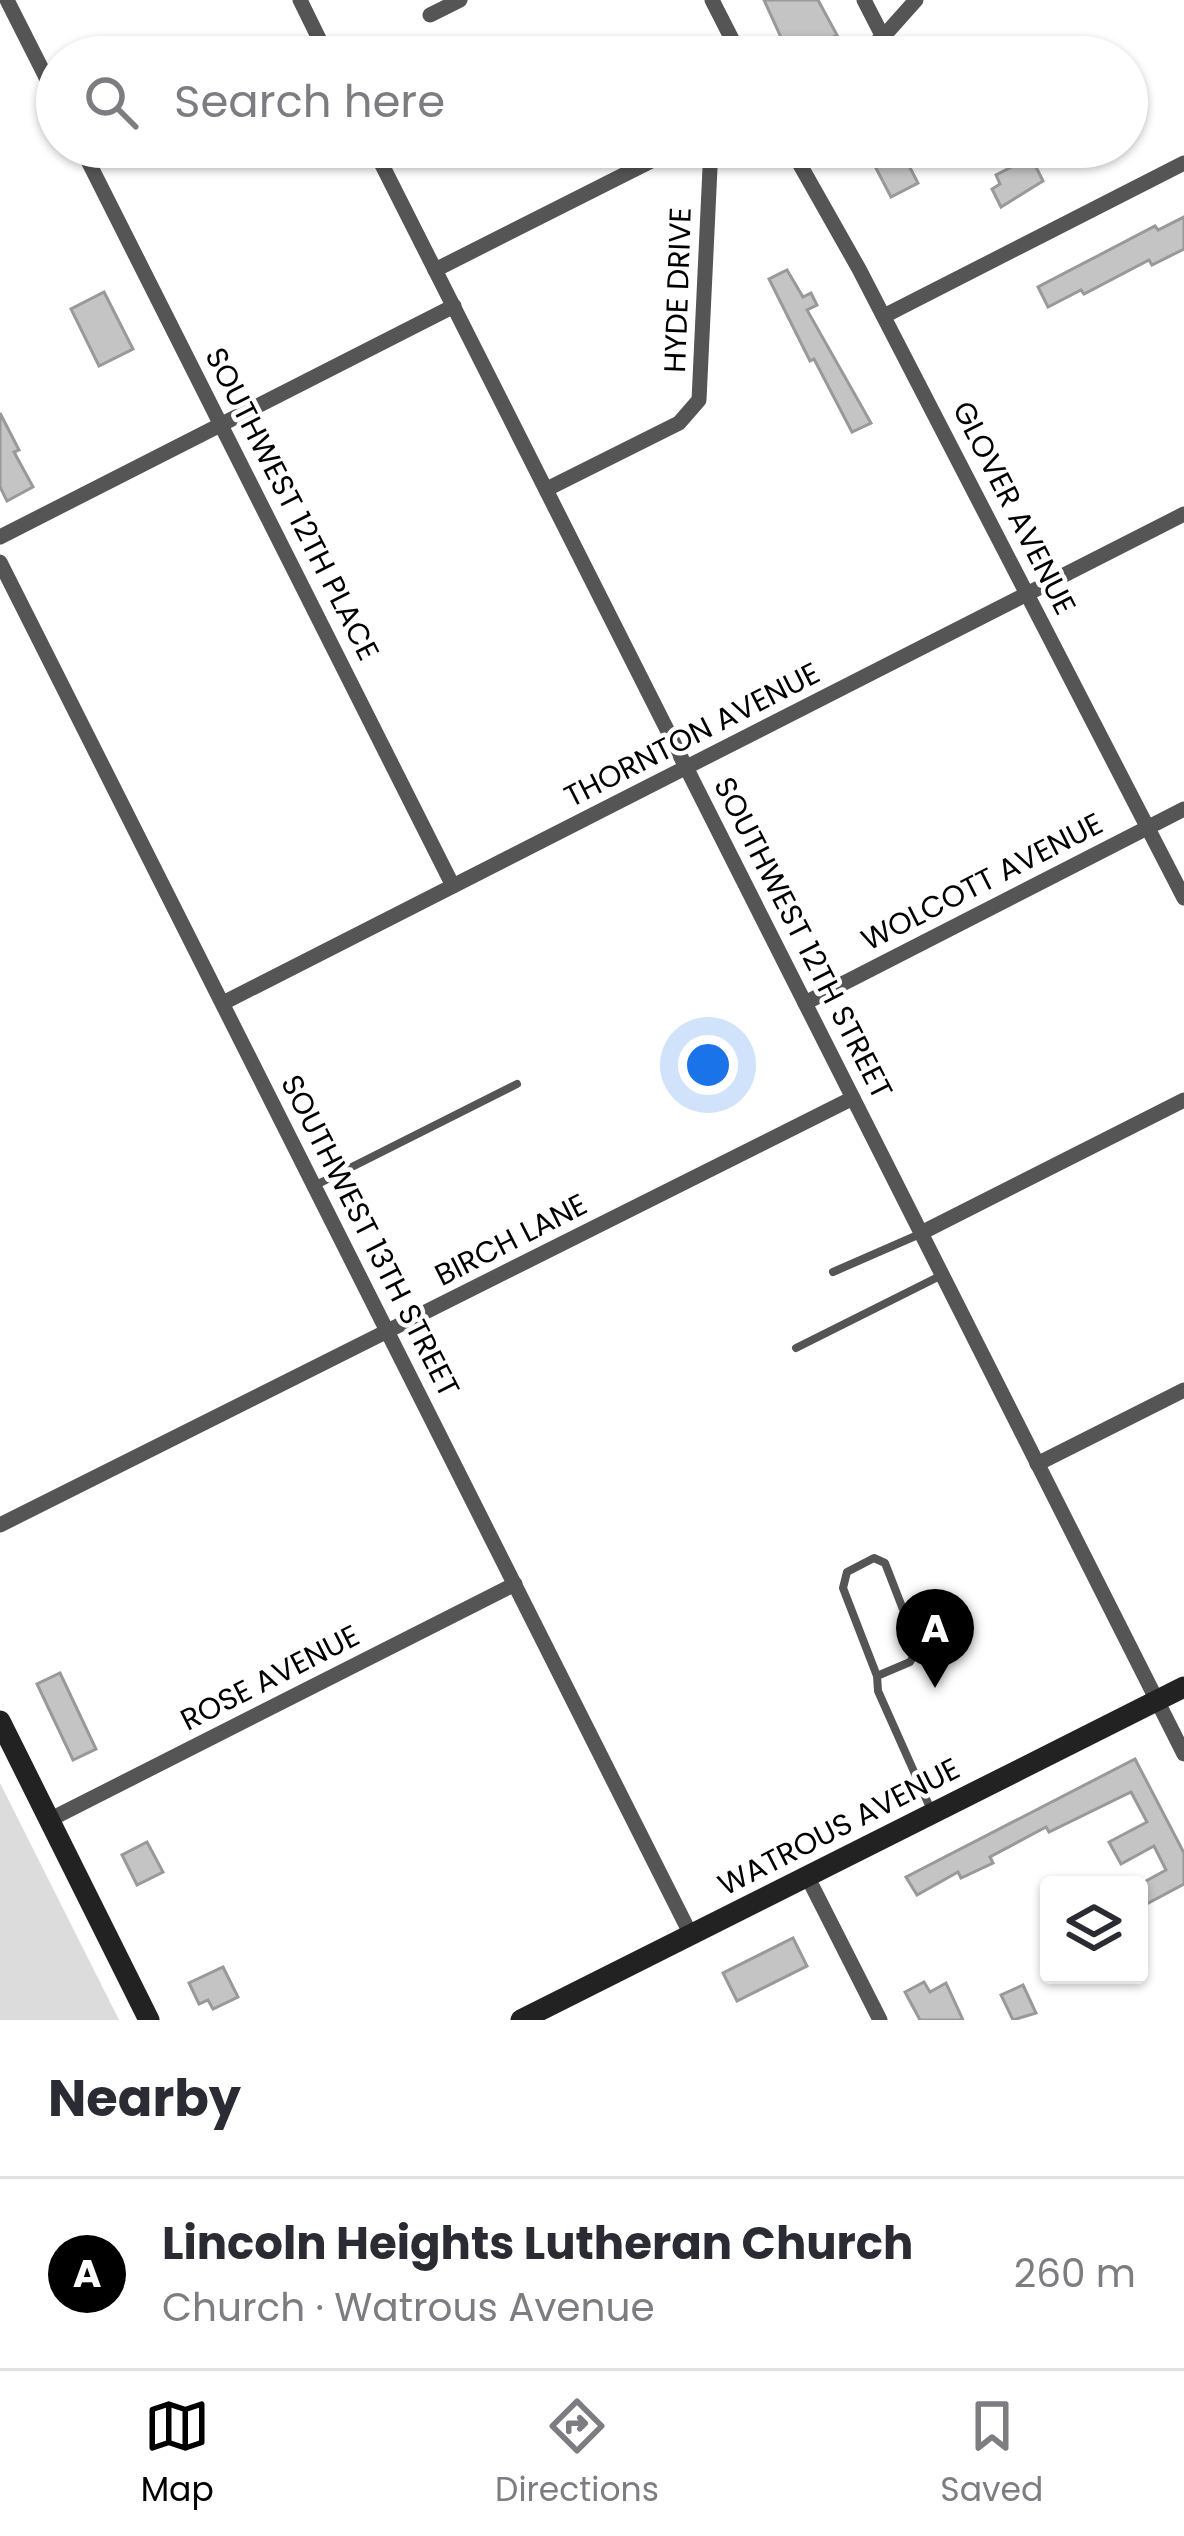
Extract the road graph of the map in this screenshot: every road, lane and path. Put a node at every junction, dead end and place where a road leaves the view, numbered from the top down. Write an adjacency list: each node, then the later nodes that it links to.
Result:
1 (7, 0): 12 (street)
2 (300, 0): 8 (street)
3 (460, 0): 7 (street)
4 (712, 0): 9 (street)
5 (864, 0): 10 (street)
6 (916, 0): 11 (street)
7 (430, 16)
8 (318, 36)
9 (731, 36)
10 (882, 36)
11 (885, 36)
12 (36, 57)
13 (1184, 163): 21 (street)
14 (92, 168): 22 (street, SOUTHWEST 12TH PLACE)
15 (385, 168): 19 (street, SOUTHWEST 12TH STREET)
16 (638, 168): 19 (street)
17 (710, 168): 23 (street, HYDE DRIVE)
18 (802, 168): 21 (street, GLOVER AVENUE)
19 (436, 270): 20 (street, SOUTHWEST 12TH STREET)
20 (454, 306): 22 (street); 23 (street, SOUTHWEST 12TH STREET)
21 (884, 316): 27 (street, GLOVER AVENUE)
22 (222, 424): 25 (street); 31 (street, SOUTHWEST 12TH PLACE)
23 (547, 489): 28 (street, SOUTHWEST 12TH STREET)
24 (1184, 514): 27 (street, THORNTON AVENUE)
25 (0, 537)
26 (0, 562): 33 (street, SOUTHWEST 13TH STREET)
27 (1029, 596): 28 (street, THORNTON AVENUE); 30 (street, GLOVER AVENUE)
28 (687, 767): 31 (street, THORNTON AVENUE); 34 (street, SOUTHWEST 12TH STREET)
29 (1184, 809): 30 (street, WOLCOTT AVENUE)
30 (1148, 827): 32 (street, GLOVER AVENUE); 34 (street, WOLCOTT AVENUE)
31 (452, 886): 33 (street, THORNTON AVENUE)
32 (1184, 898)
33 (223, 1003): 38 (street, SOUTHWEST 13TH STREET)
34 (805, 1003): 36 (street, SOUTHWEST 12TH STREET)
35 (517, 1084): 38 (lane)
36 (853, 1098): 39 (street, SOUTHWEST 12TH STREET); 42 (street, BIRCH LANE)
37 (1184, 1100): 39 (street)
38 (315, 1185): 42 (street, SOUTHWEST 13TH STREET)
39 (921, 1233): 40 (lane); 41 (street, SOUTHWEST 12TH STREET)
40 (833, 1272)
41 (942, 1275): 43 (lane); 45 (street, SOUTHWEST 12TH STREET)
42 (389, 1333): 46 (street, BIRCH LANE); 47 (street, SOUTHWEST 13TH STREET)
43 (796, 1348)
44 (1184, 1390): 45 (street)
45 (1037, 1464): 50 (street, SOUTHWEST 12TH STREET)
46 (0, 1525)
47 (515, 1584): 54 (street, ROSE AVENUE); 56 (street, SOUTHWEST 13TH STREET)
48 (877, 1676): 48 (lane); 53 (lane)
49 (1184, 1687): 50 (street, WATROUS AVENUE)
50 (1157, 1701): 52 (street, SOUTHWEST 12TH STREET); 53 (street, WATROUS AVENUE)
51 (0, 1721): 54 (street)
52 (1184, 1754)
53 (933, 1814): 55 (street, WATROUS AVENUE)
54 (50, 1820): 57 (street)
55 (807, 1876): 56 (street, WATROUS AVENUE); 59 (street)
56 (691, 1935): 58 (street, WATROUS AVENUE)
57 (149, 2020)
58 (521, 2020)
59 (880, 2020)

